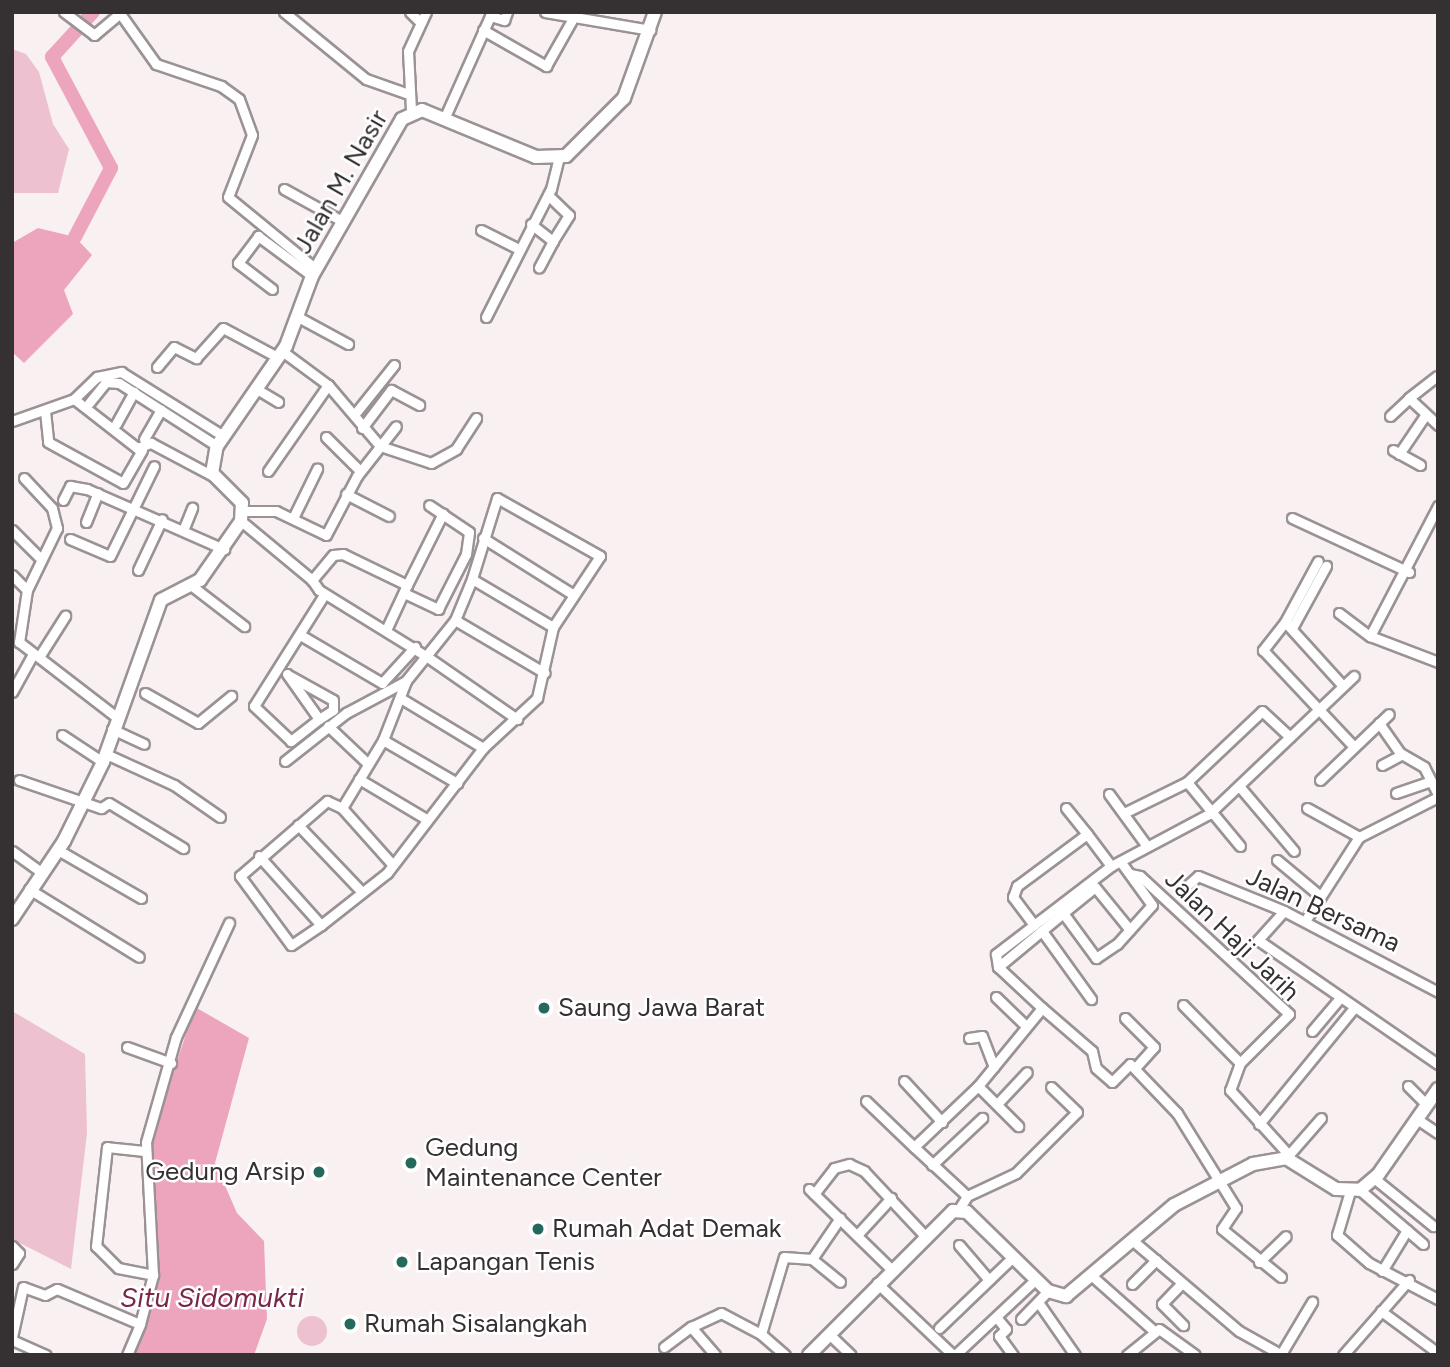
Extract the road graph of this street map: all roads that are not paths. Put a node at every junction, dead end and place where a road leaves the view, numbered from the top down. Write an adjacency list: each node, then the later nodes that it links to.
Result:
1 (64, 12): 8 (street)
2 (284, 12): 13 (street)
3 (410, 12): 10 (street)
4 (426, 12): 10 (street)
5 (507, 12): 11 (street)
6 (545, 12): 9 (street)
7 (655, 12): 12 (street)
8 (120, 13): 25 (street)
9 (572, 20): 11 (street); 12 (street)
10 (420, 22): 13 (street)
11 (483, 30): 15 (street)
12 (650, 30): 16 (street)
13 (406, 93): 14 (street)
14 (411, 110): 15 (street, Jalan M. Nasir); 19 (street, Jalan M. Nasir)
15 (444, 119): 16 (street, Jalan M. Nasir)
16 (559, 158): 18 (street)
17 (284, 189): 19 (street)
18 (548, 195): 20 (street); 22 (street)
19 (342, 221): 25 (street, Jalan M. Nasir)
20 (531, 224): 22 (street); 23 (street)
21 (481, 230): 23 (street)
22 (553, 241): 24 (street)
23 (517, 248): 28 (street)
24 (539, 267)
25 (314, 272): 26 (street); 27 (street, Jalan M. Nasir)
26 (272, 289)
27 (298, 317): 29 (street); 30 (street, Jalan M. Nasir)
28 (486, 317)
29 (348, 344)
30 (279, 354): 32 (street); 34 (street); 35 (street, Jalan M. Nasir)
31 (394, 365): 45 (street)
32 (157, 366)
33 (1437, 376): 37 (street)
34 (328, 386): 45 (street); 61 (street)
35 (255, 388): 39 (street); 55 (street, Jalan M. Nasir)
36 (134, 393): 40 (street); 43 (street); 49 (street)
37 (1409, 398): 44 (street); 46 (street)
38 (74, 399): 42 (street); 55 (street); 57 (street)
39 (278, 402)
40 (89, 403)
41 (419, 405): 52 (street)
42 (46, 410): 48 (street); 57 (street)
43 (161, 410): 54 (street); 55 (street)
44 (1426, 414): 50 (street); 58 (street)
45 (354, 415): 52 (street)
46 (1390, 416)
47 (476, 418): 56 (street)
48 (12, 421)
49 (116, 424)
50 (1438, 425)
51 (396, 426): 56 (street)
52 (362, 428): 56 (street)
53 (326, 437): 62 (street)
54 (144, 439)
55 (220, 440): 63 (street)
56 (380, 446): 62 (street)
57 (142, 450): 63 (street)
58 (1420, 465)
59 (153, 467): 70 (street)
60 (317, 469): 75 (street)
61 (268, 471)
62 (360, 471): 66 (street)
63 (213, 476): 73 (street)
64 (24, 478): 85 (street)
65 (98, 493): 67 (street); 70 (street); 78 (street)
66 (346, 494): 74 (street); 75 (street)
67 (63, 500)
68 (429, 505): 72 (street)
69 (1438, 506): 79 (street)
70 (135, 507): 77 (street); 83 (street)
71 (192, 508): 80 (street)
72 (443, 513): 93 (street); 93 (street)
73 (242, 516): 75 (street); 84 (street); 91 (street)
74 (389, 516)
75 (293, 518)
76 (1293, 518): 88 (street)
77 (162, 519): 80 (street); 87 (street)
78 (86, 522)
79 (1433, 527): 88 (street)
80 (184, 528): 84 (street)
81 (12, 530): 85 (street)
82 (483, 538): 90 (street); 96 (street); 96 (street)
83 (70, 539)
84 (224, 549): 92 (street)
85 (39, 557): 94 (street)
86 (1322, 563): 101 (street)
87 (138, 570)
88 (1409, 572): 107 (street)
89 (12, 575): 94 (street)
90 (472, 579): 99 (street); 103 (street)
91 (312, 580): 93 (street); 95 (street)
92 (192, 586): 102 (street); 125 (street)
93 (405, 589): 104 (street)
94 (27, 590): 100 (street)
95 (324, 595): 104 (street); 106 (street)
96 (574, 595): 103 (street)
97 (1339, 613): 107 (street)
98 (65, 616): 109 (street)
99 (455, 620): 110 (street); 113 (street)
100 (20, 622): 105 (street); 109 (street)
101 (1289, 625): 116 (street); 121 (street)
102 (244, 626)
103 (553, 627): 113 (street)
104 (386, 630): 108 (street)
105 (12, 631)
106 (302, 636): 108 (street); 112 (street)
107 (1370, 636): 111 (street)
108 (415, 647): 110 (street)
109 (36, 655): 117 (street); 125 (street)
110 (426, 656): 115 (street); 124 (street)
111 (1438, 662)
112 (283, 672): 123 (street); 123 (street); 123 (street)
113 (545, 673): 124 (street)
114 (1354, 676): 116 (street)
115 (406, 681): 120 (street); 127 (street)
116 (1343, 686): 121 (street)
117 (12, 692)
118 (145, 693): 119 (street)
119 (231, 696)
120 (402, 699): 130 (street); 133 (street)
121 (1318, 712): 129 (street); 132 (street)
122 (1389, 714): 126 (street)
123 (320, 719)
124 (517, 719): 133 (street)
125 (114, 722): 131 (street); 135 (street)
126 (1379, 723): 132 (street); 134 (street)
127 (328, 726): 136 (street); 137 (street)
128 (62, 735): 135 (street)
129 (1290, 737): 142 (street); 145 (street)
130 (383, 740): 137 (street); 144 (street)
131 (144, 744)
132 (1354, 747): 141 (street)
133 (483, 748): 144 (street)
134 (1401, 755): 138 (street); 143 (street)
135 (105, 758): 149 (street); 155 (street)
136 (285, 761)
137 (368, 764): 139 (street)
138 (1382, 765)
139 (359, 779): 150 (street); 156 (street)
140 (19, 780): 149 (street)
141 (1320, 780)
142 (1187, 782): 153 (street); 154 (street)
143 (1428, 782): 146 (street); 148 (street)
144 (457, 783): 156 (street)
145 (1238, 786): 154 (street); 165 (street)
146 (1396, 793)
147 (1109, 794): 153 (street)
148 (1438, 796): 159 (street)
149 (83, 803): 162 (street); 163 (street)
150 (342, 808): 157 (street); 169 (street)
151 (1066, 808): 158 (street)
152 (1307, 808): 159 (street)
153 (1124, 813): 160 (street)
154 (1209, 814): 160 (street); 161 (street)
155 (220, 817)
156 (426, 819): 169 (street)
157 (298, 825): 166 (street); 174 (street)
158 (1087, 834): 170 (street); 184 (street)
159 (1359, 838): 176 (street)
160 (1146, 845): 168 (street)
161 (1240, 846)
162 (183, 848)
163 (58, 850): 171 (street); 177 (street)
164 (12, 851): 171 (street)
165 (1294, 851)
166 (259, 856): 183 (street); 183 (street)
167 (1277, 860): 176 (street)
168 (1120, 861): 170 (street); 172 (street)
169 (393, 865): 174 (street)
170 (1111, 866): 184 (street)
171 (41, 872): 175 (street)
172 (1130, 874): 185 (street); 200 (street, Jalan Haji Jarih)
173 (1189, 884): 178 (street, Jalan Bersama)
174 (359, 889): 183 (street)
175 (29, 890): 180 (street); 186 (street)
176 (1319, 895): 181 (street)
177 (141, 898)
178 (1284, 911): 181 (street, Jalan Bersama); 189 (street)
179 (1063, 913): 184 (street); 185 (street); 185 (street)
180 (12, 919)
181 (1305, 921): 187 (street, Jalan Bersama)
182 (229, 923): 199 (street)
183 (321, 925)
184 (1038, 928): 190 (street); 192 (street)
185 (1130, 930)
186 (139, 957)
187 (1438, 992)
188 (996, 997): 195 (street)
189 (1340, 998): 193 (street); 196 (street)
190 (1091, 999)
191 (1183, 1005): 200 (street)
192 (1042, 1008): 195 (street); 203 (street)
193 (1354, 1008): 201 (street); 217 (street)
194 (1125, 1018): 203 (street)
195 (1026, 1026): 202 (street)
196 (1312, 1031)
197 (969, 1038): 202 (street)
198 (127, 1047): 199 (street)
199 (171, 1063): 221 (street)
200 (1240, 1063): 217 (street)
201 (1438, 1064)
202 (994, 1067): 206 (street)
203 (1135, 1068): 224 (street)
204 (1027, 1072): 211 (street)
205 (904, 1081): 216 (street)
206 (978, 1086): 211 (street); 216 (street)
207 (1408, 1086): 212 (street)
208 (1051, 1087): 227 (street)
209 (1438, 1089): 212 (street)
210 (866, 1101): 220 (street)
211 (998, 1103): 218 (street)
212 (1427, 1105): 215 (street)
213 (982, 1118): 223 (street)
214 (1321, 1118): 222 (street)
215 (1417, 1119): 219 (street); 225 (street)
216 (942, 1122): 220 (street)
217 (1259, 1124): 222 (street)
218 (1018, 1126)
219 (1438, 1133)
220 (914, 1147): 223 (street)
221 (144, 1151): 247 (street); 247 (street)
222 (1288, 1157): 224 (street); 226 (street)
223 (932, 1165): 227 (street)
224 (1222, 1178): 236 (street); 243 (street)
225 (1374, 1179): 226 (street); 231 (street)
226 (1355, 1191): 232 (street); 246 (street)
227 (967, 1196): 229 (street)
228 (891, 1198): 230 (street); 233 (street); 235 (street)
229 (959, 1209): 235 (street); 240 (street)
230 (840, 1218): 233 (street); 241 (street)
231 (1433, 1226)
232 (1407, 1230): 237 (street); 246 (street)
233 (858, 1234): 245 (street)
234 (1286, 1236): 243 (street)
235 (926, 1237): 245 (street)
236 (1132, 1240): 242 (street); 248 (street)
237 (1423, 1244)
238 (959, 1245): 251 (street)
239 (12, 1246): 244 (street)
240 (1012, 1258): 251 (street); 252 (street)
241 (813, 1259): 253 (street); 269 (street)
242 (1156, 1260): 255 (street); 256 (street)
243 (1259, 1262): 249 (street)
244 (12, 1264)
245 (892, 1270): 254 (street)
246 (1382, 1272): 250 (street)
247 (153, 1275): 264 (street)
248 (1092, 1276): 257 (street); 268 (street)
249 (1281, 1278)
250 (1409, 1279): 258 (street); 261 (street)
251 (989, 1280): 267 (street)
252 (1035, 1280): 257 (street); 262 (street)
253 (840, 1282)
254 (877, 1283): 270 (street); 282 (street)
255 (1182, 1283): 265 (street); 275 (street)
256 (1132, 1284)
257 (1048, 1291): 259 (street)
258 (1436, 1293)
259 (1038, 1302): 263 (street); 284 (street)
260 (1312, 1302): 275 (street)
261 (1381, 1311): 274 (street); 286 (street)
262 (997, 1318): 282 (street); 283 (street)
263 (1021, 1319)
264 (140, 1324): 271 (street); 277 (street)
265 (1183, 1325)
266 (691, 1328): 269 (street); 272 (street); 278 (street)
267 (939, 1328)
268 (1152, 1329): 273 (street); 285 (street)
269 (761, 1334): 279 (street)
270 (829, 1334): 280 (street); 281 (street)
271 (12, 1338): 276 (street)
272 (664, 1347)
273 (1188, 1352)
274 (1438, 1353)
275 (1281, 1354)
276 (46, 1355)
277 (127, 1355)
278 (715, 1355)
279 (785, 1355)
280 (809, 1355)
281 (851, 1355)
282 (954, 1355)
283 (1013, 1355)
284 (1075, 1355)
285 (1127, 1355)
286 (1343, 1355)

